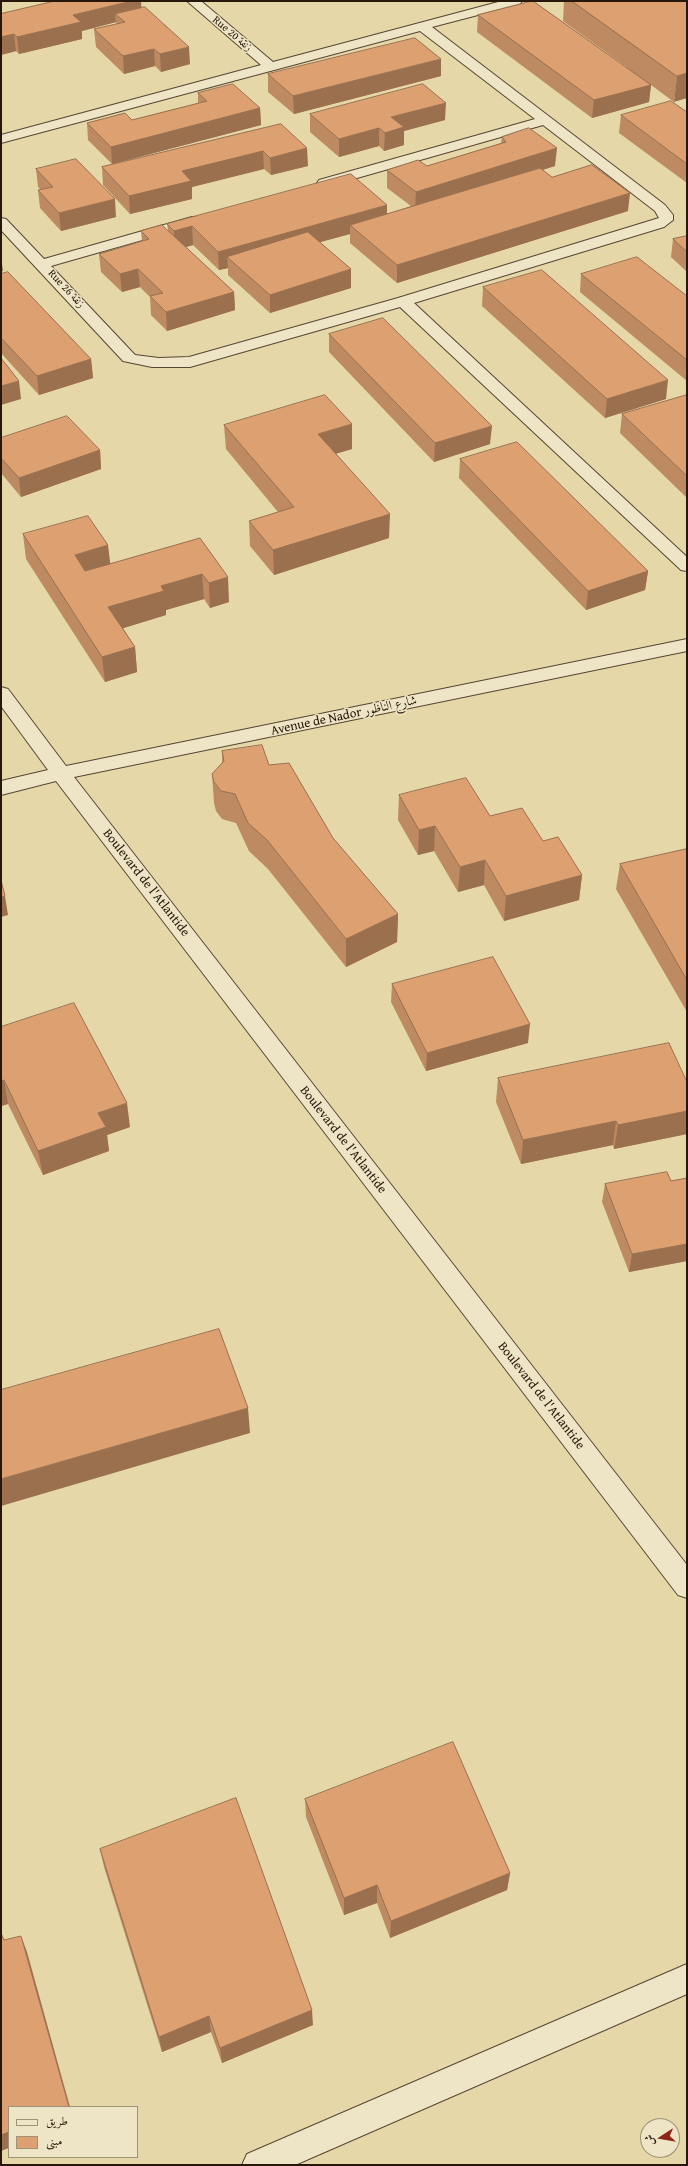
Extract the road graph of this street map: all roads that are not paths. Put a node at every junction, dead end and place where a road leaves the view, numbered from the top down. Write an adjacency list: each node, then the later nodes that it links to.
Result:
1 (193, 1): 4 (street, Rue 20 زنقة)
2 (516, 1): 3 (street)
3 (422, 26): 4 (street); 5 (street)
4 (270, 66): 6 (street)
5 (545, 120): 7 (street); 11 (street)
6 (1, 139)
7 (309, 188)
8 (210, 216): 10 (street)
9 (1, 222): 10 (street, Rue 26 زنقة)
10 (42, 264): 11 (street, Rue 26 زنقة)
11 (403, 301): 12 (street)
12 (687, 566)
13 (687, 645): 15 (street, Avenue de Nador شارع الناظور)
14 (1, 693): 15 (street, Boulevard de l'Atlantide)
15 (61, 774): 16 (street, Avenue de Nador شارع الناظور); 17 (street, Boulevard de l'Atlantide)
16 (1, 788)
17 (679, 1561): 18 (street, Boulevard de l'Atlantide)
18 (687, 1586)
19 (687, 1979): 20 (street)
20 (258, 2165)

